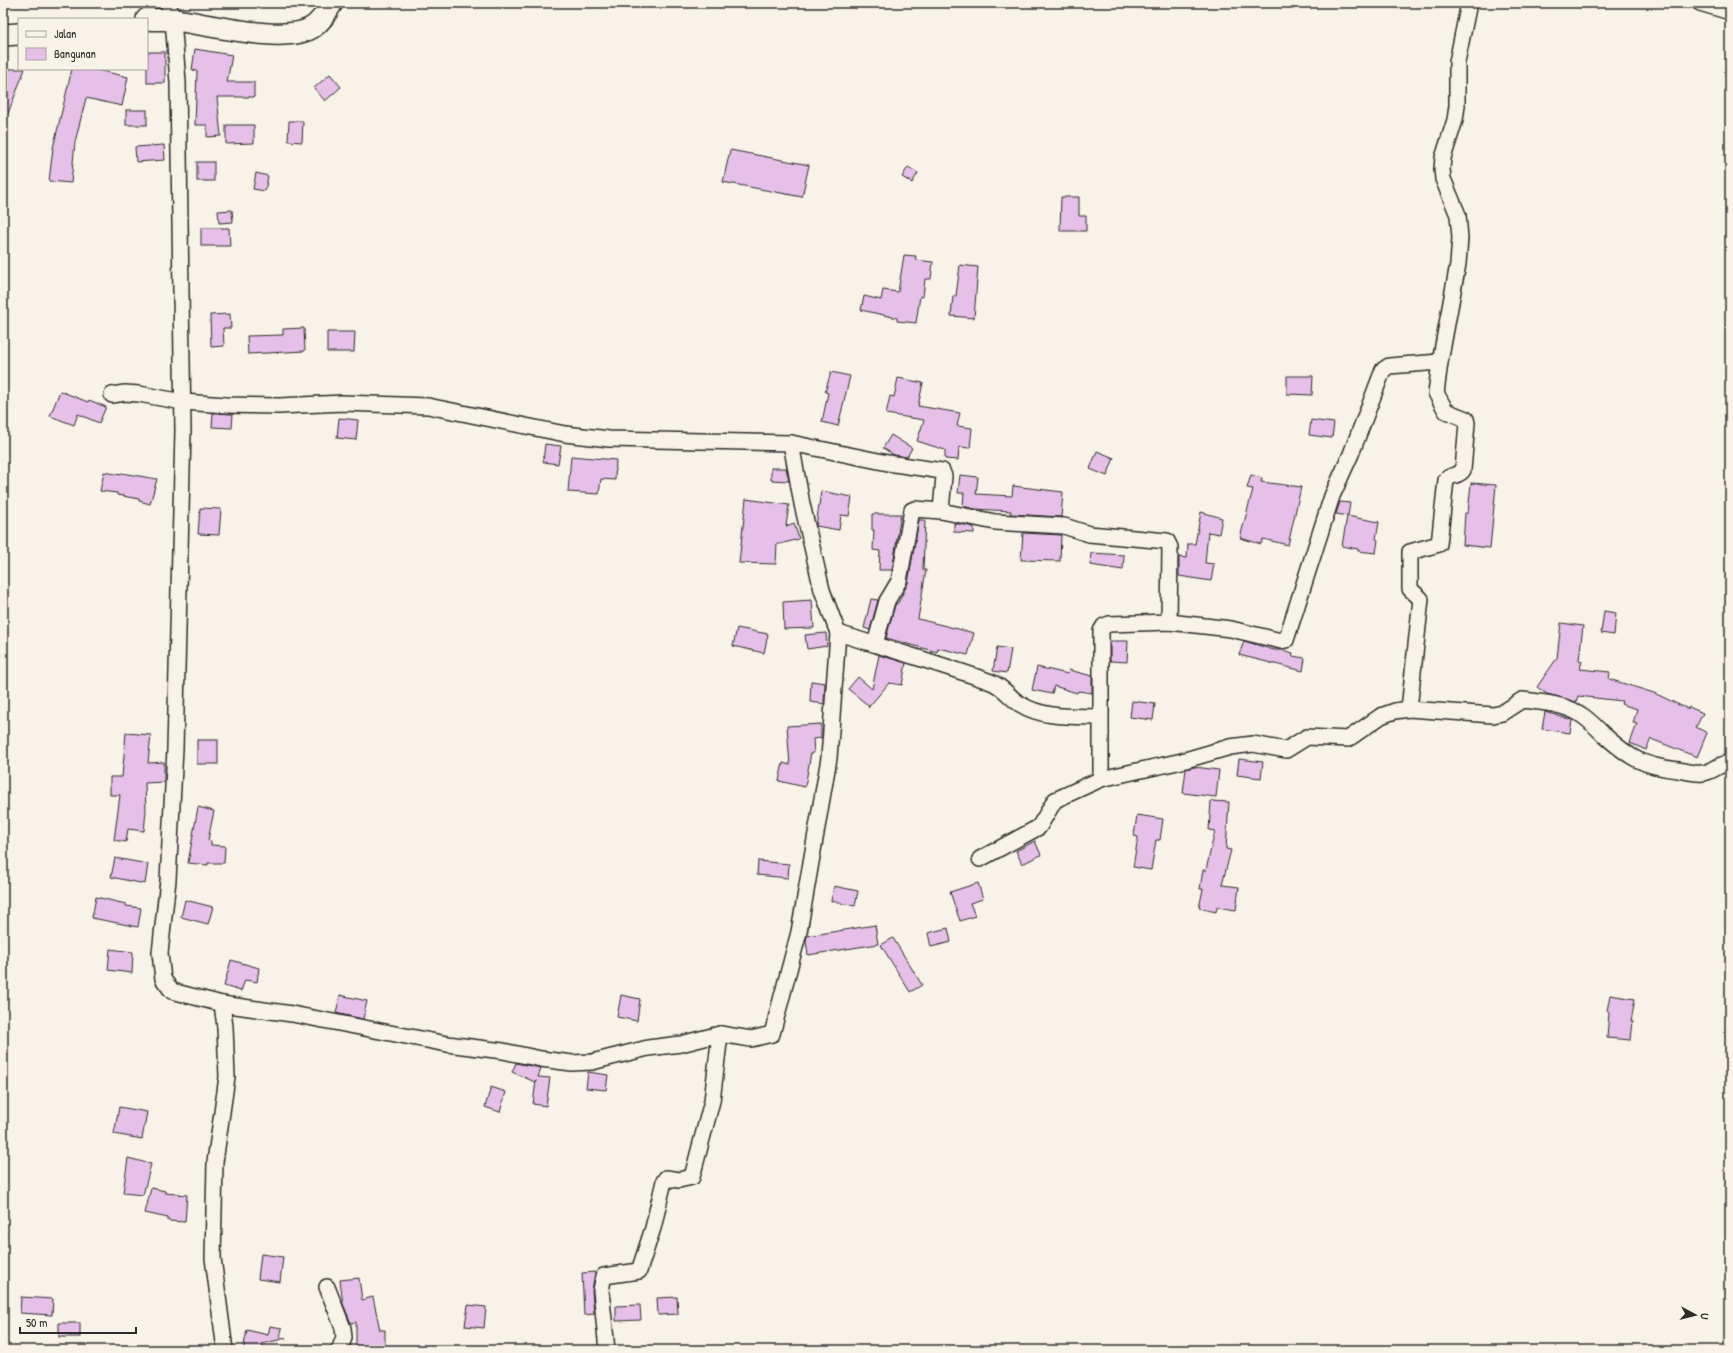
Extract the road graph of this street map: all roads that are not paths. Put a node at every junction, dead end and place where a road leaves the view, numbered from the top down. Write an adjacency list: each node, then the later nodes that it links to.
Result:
1 (332, 3): 4 (street)
2 (1469, 3): 9 (street)
3 (1700, 3): 5 (street)
4 (170, 12): 6 (street); 11 (street)
5 (1730, 12)
6 (148, 19)
7 (18, 34): 8 (street)
8 (3, 35)
9 (1440, 362): 14 (street); 17 (street)
10 (112, 395): 11 (street)
11 (183, 402): 12 (street); 22 (street)
12 (791, 443): 13 (street); 15 (street)
13 (941, 511): 14 (street); 16 (street)
14 (1169, 622): 18 (street)
15 (838, 633): 16 (street); 23 (street)
16 (875, 644): 18 (street)
17 (1409, 709): 19 (street); 20 (street)
18 (1100, 717): 20 (street)
19 (1730, 763)
20 (1101, 779): 21 (street)
21 (980, 859)
22 (222, 1004): 23 (street); 25 (street)
23 (720, 1034): 27 (street)
24 (327, 1288): 26 (street)
25 (225, 1350)
26 (339, 1350)
27 (607, 1350)

